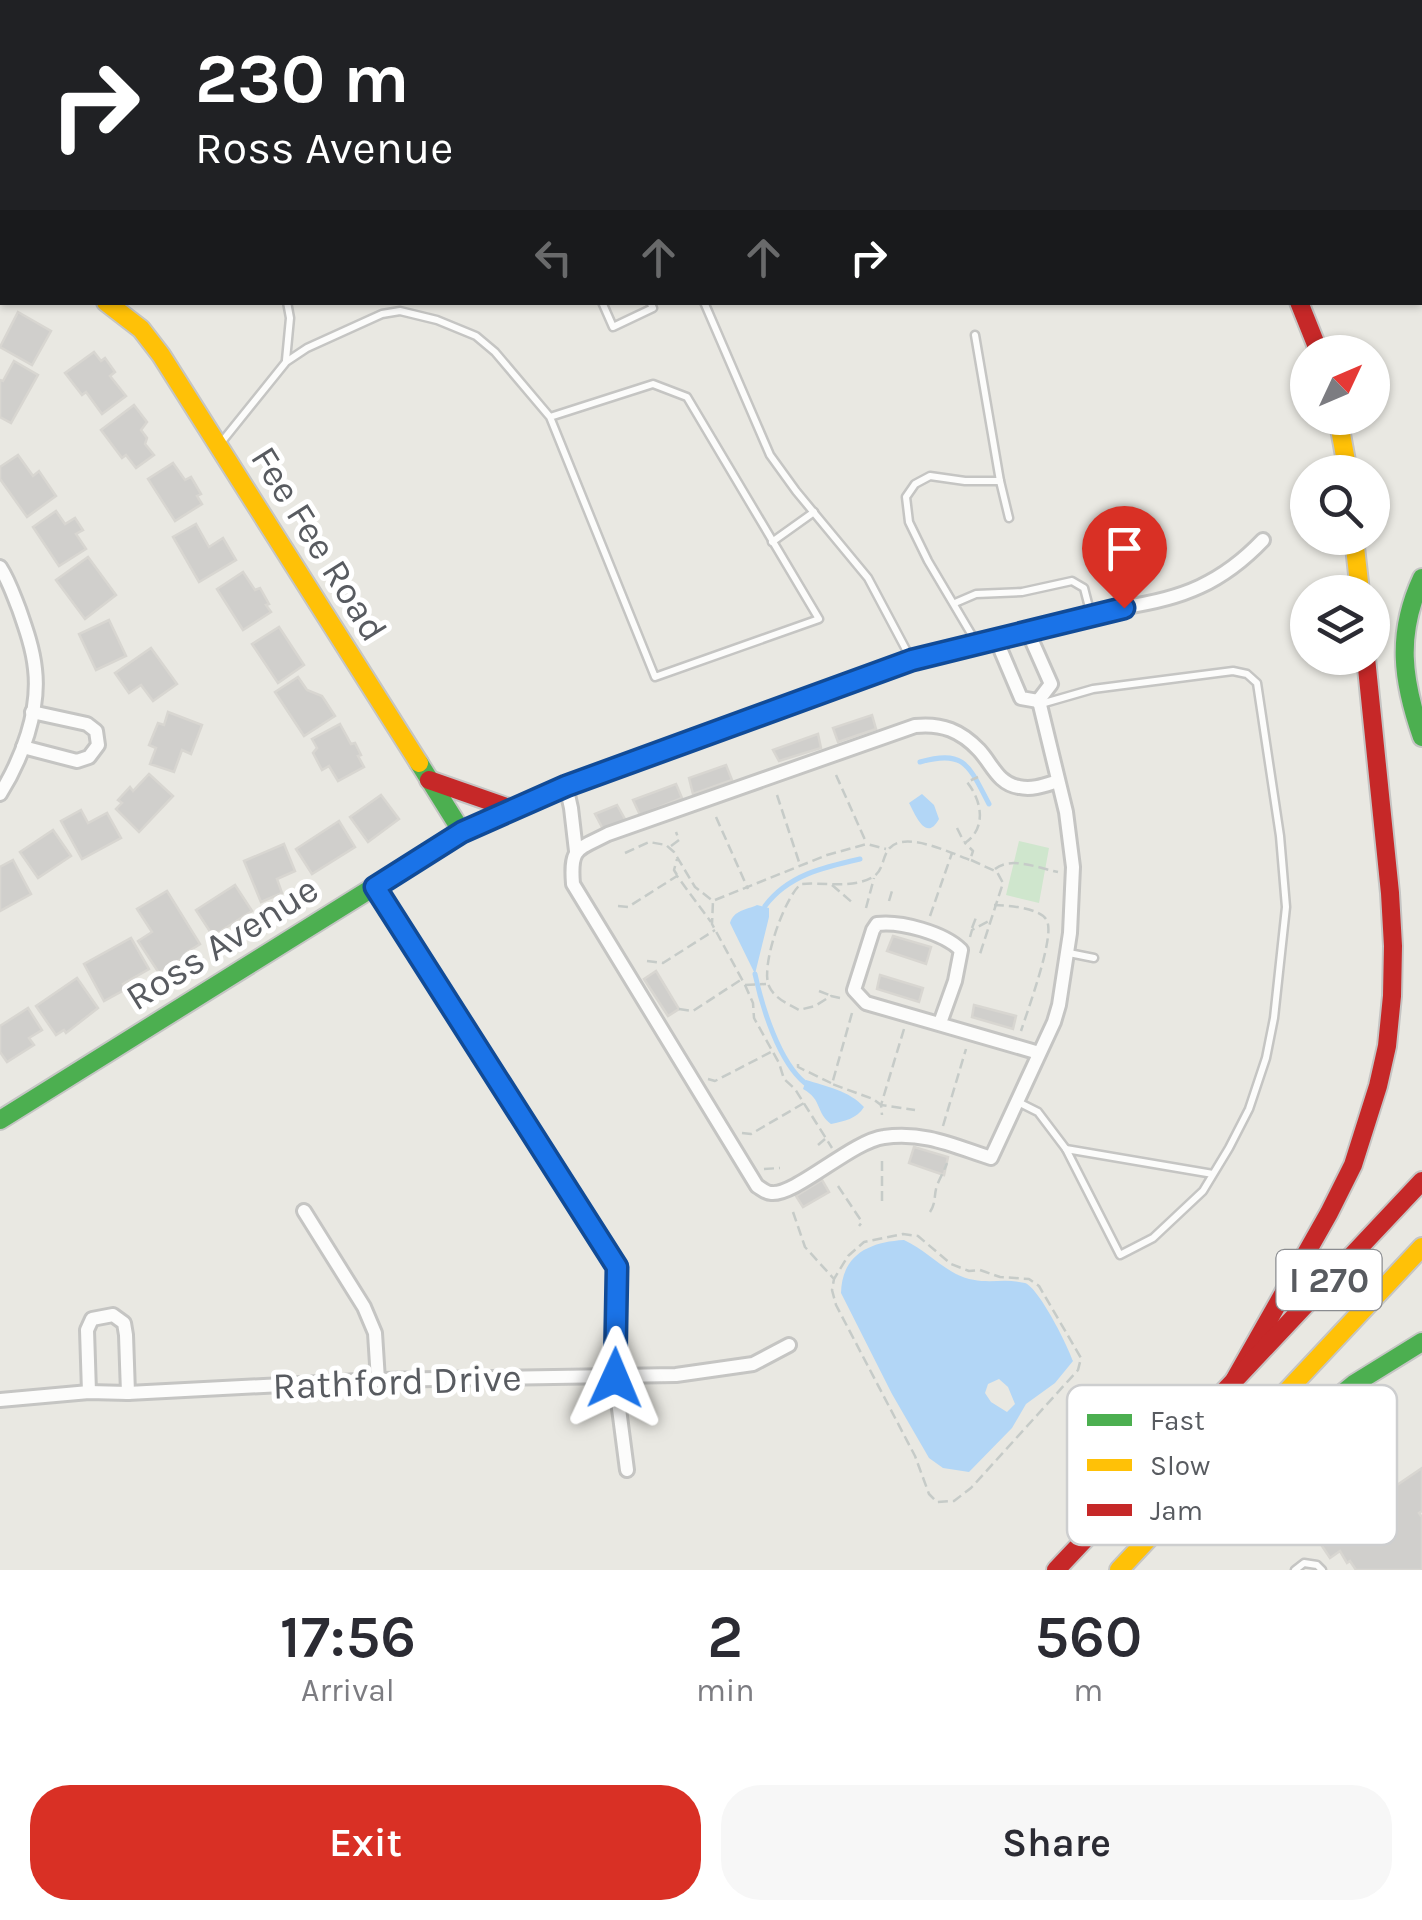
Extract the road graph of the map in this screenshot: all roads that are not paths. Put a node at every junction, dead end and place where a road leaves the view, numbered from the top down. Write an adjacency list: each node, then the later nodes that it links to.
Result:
1 (110, 305): 11 (main road, Fee Fee Road)
2 (288, 305): 9 (lane)
3 (603, 305): 4 (lane)
4 (652, 305)
5 (705, 305): 13 (lane)
6 (1301, 305): 8 (main road)
7 (975, 335): 12 (lane)
8 (1313, 335)
9 (286, 362): 10 (lane); 11 (lane)
10 (550, 417): 16 (lane); 16 (lane)
11 (218, 446): 30 (main road, Fee Fee Road)
12 (1000, 482): 14 (lane); 19 (lane)
13 (814, 512): 16 (lane); 24 (lane)
14 (1009, 518)
15 (1263, 540): 20 (street, Ross Avenue)
16 (772, 542)
17 (0, 567): 27 (street)
18 (1422, 578): 28 (main road)
19 (954, 604): 20 (lane); 23 (lane)
20 (1091, 616): 21 (street, Ross Avenue)
21 (1028, 632): 22 (street, Ross Avenue); 26 (street)
22 (996, 639): 23 (street, Ross Avenue); 26 (street)
23 (976, 644): 24 (street, Ross Avenue)
24 (912, 660): 32 (street, Ross Avenue)
25 (1368, 675): 53 (main road)
26 (1039, 703): 31 (street); 45 (lane)
27 (32, 712): 29 (street); 29 (street)
28 (1422, 738)
29 (23, 747): 33 (street)
30 (429, 780): 34 (main road); 35 (main road, Fee Fee Road)
31 (1058, 781): 36 (street); 38 (street)
32 (566, 786): 34 (street, Ross Avenue); 36 (street)
33 (0, 794)
34 (512, 809): 35 (street, Ross Avenue)
35 (462, 832): 37 (main road, Ross Avenue)
36 (576, 851): 42 (street)
37 (375, 887): 43 (main road, Ross Avenue); 51 (street)
38 (1068, 953): 39 (lane); 41 (street)
39 (1094, 958)
40 (940, 1024): 40 (street); 41 (street)
41 (1039, 1052): 42 (street)
42 (1017, 1101): 44 (lane)
43 (0, 1120)
44 (1066, 1149): 45 (lane); 45 (lane)
45 (1213, 1174)
46 (1422, 1181): 53 (main road, I 270)
47 (304, 1211): 52 (street)
48 (1422, 1247): 55 (main road, I 270)
49 (1422, 1342): 56 (main road)
50 (788, 1345): 51 (street, Rathford Drive)
51 (615, 1378): 52 (street, Rathford Drive); 60 (street)
52 (378, 1380): 58 (street, Rathford Drive)
53 (1236, 1380): 54 (main road, I 270)
54 (1231, 1385)
55 (1292, 1385)
56 (1353, 1385)
57 (89, 1392): 58 (street, Rathford Drive); 58 (street); 59 (street, Rathford Drive)
58 (128, 1393)
59 (0, 1400)
60 (627, 1470)
61 (1080, 1545): 63 (main road, I 270)
62 (1142, 1545): 64 (main road, I 270)
63 (1056, 1570)
64 (1118, 1570)
65 (1295, 1570): 66 (lane)
66 (1322, 1570)

